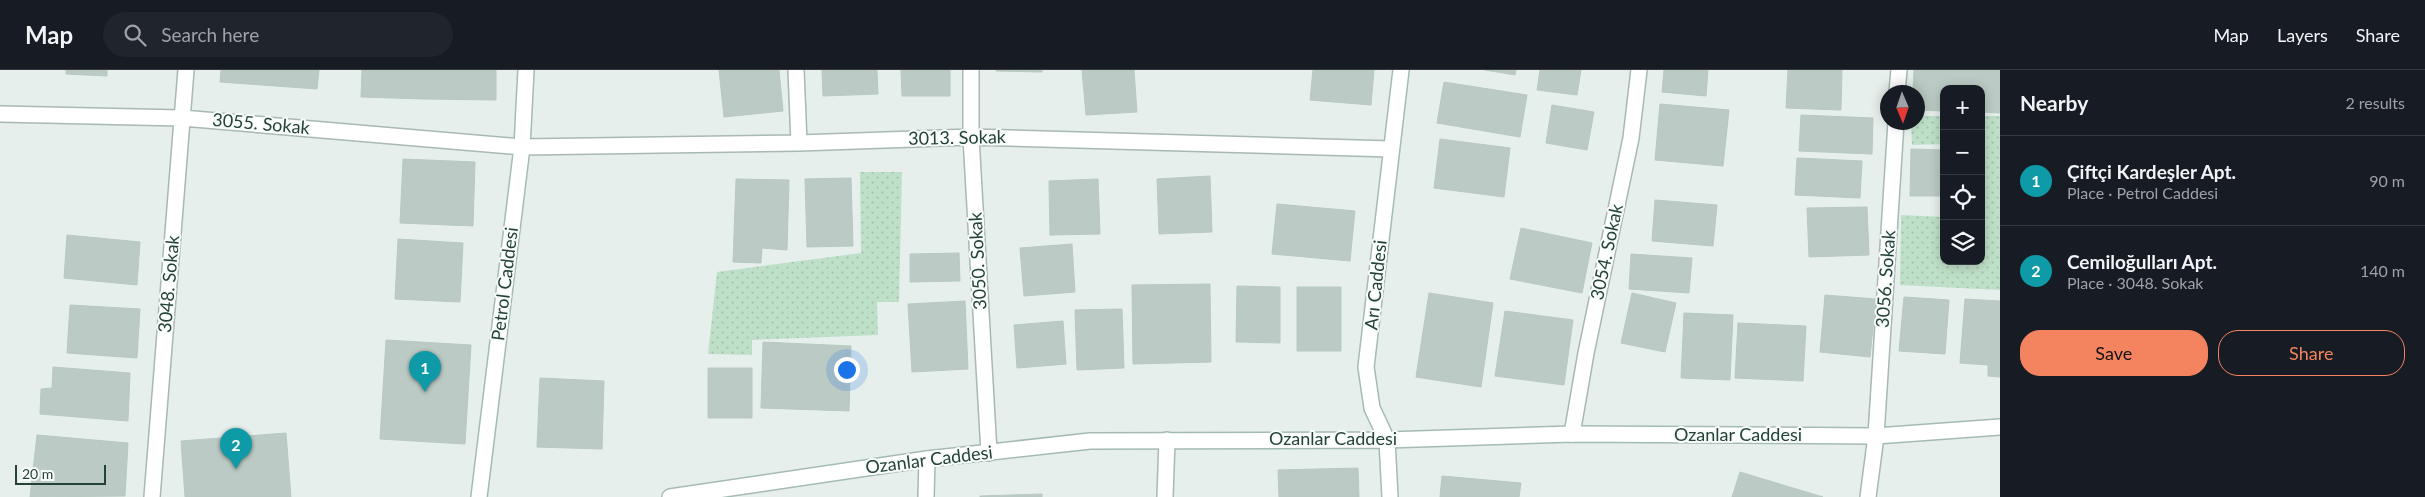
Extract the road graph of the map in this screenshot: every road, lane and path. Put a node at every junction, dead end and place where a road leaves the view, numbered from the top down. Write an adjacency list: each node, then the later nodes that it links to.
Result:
1 (186, 70): 10 (street, 3048. Sokak)
2 (526, 70): 14 (street, Petrol Caddesi)
3 (796, 70): 13 (street)
4 (971, 70): 12 (street, 3050. Sokak)
5 (1401, 70): 15 (street, Arı Caddesi)
6 (1639, 70): 17 (street, 3054. Sokak)
7 (1899, 70): 8 (street)
8 (1898, 85)
9 (0, 114): 10 (street, 3055. Sokak)
10 (182, 118): 14 (street, 3055. Sokak); 23 (street, 3048. Sokak)
11 (1895, 130): 18 (street, 3056. Sokak)
12 (971, 137): 13 (street, 3013. Sokak); 15 (street, 3013. Sokak); 21 (street, 3050. Sokak)
13 (799, 143): 14 (street, 3013. Sokak)
14 (522, 147): 24 (street, Petrol Caddesi)
15 (1391, 149): 20 (street, Arı Caddesi)
16 (2000, 427): 18 (street, Ozanlar Caddesi)
17 (1572, 434): 18 (street, Ozanlar Caddesi); 20 (street, Ozanlar Caddesi)
18 (1876, 436): 29 (street, 3056. Sokak)
19 (1167, 440): 20 (street, Ozanlar Caddesi); 21 (street, Ozanlar Caddesi); 27 (street)
20 (1387, 440): 28 (street, Arı Caddesi)
21 (989, 452): 22 (street, Ozanlar Caddesi)
22 (927, 459): 25 (street, Ozanlar Caddesi); 26 (street)
23 (152, 497)
24 (479, 497)
25 (670, 497)
26 (926, 497)
27 (1165, 497)
28 (1390, 497)
29 (1868, 497)

